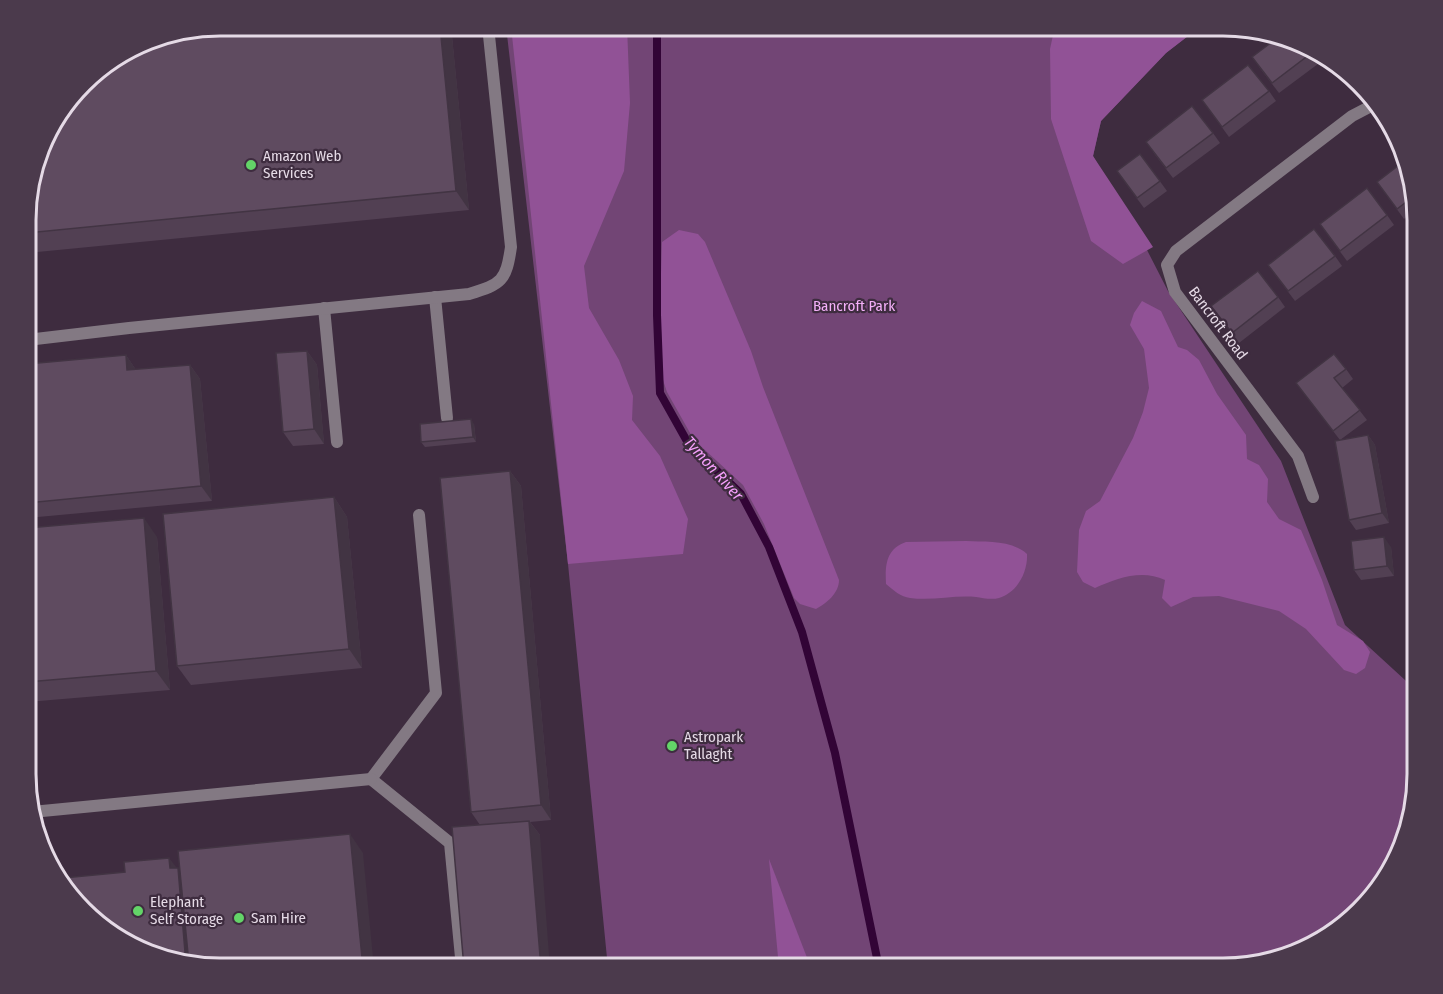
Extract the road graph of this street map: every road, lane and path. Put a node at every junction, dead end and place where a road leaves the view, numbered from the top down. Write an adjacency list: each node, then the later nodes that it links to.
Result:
1 (489, 36): 3 (street)
2 (1368, 107): 8 (street, Bancroft Road)
3 (435, 297): 4 (street); 6 (street)
4 (324, 308): 5 (street); 7 (street)
5 (36, 339)
6 (447, 418)
7 (337, 442)
8 (1313, 497)
9 (419, 515): 10 (street)
10 (370, 779): 11 (street); 12 (street)
11 (40, 811)
12 (461, 958)

